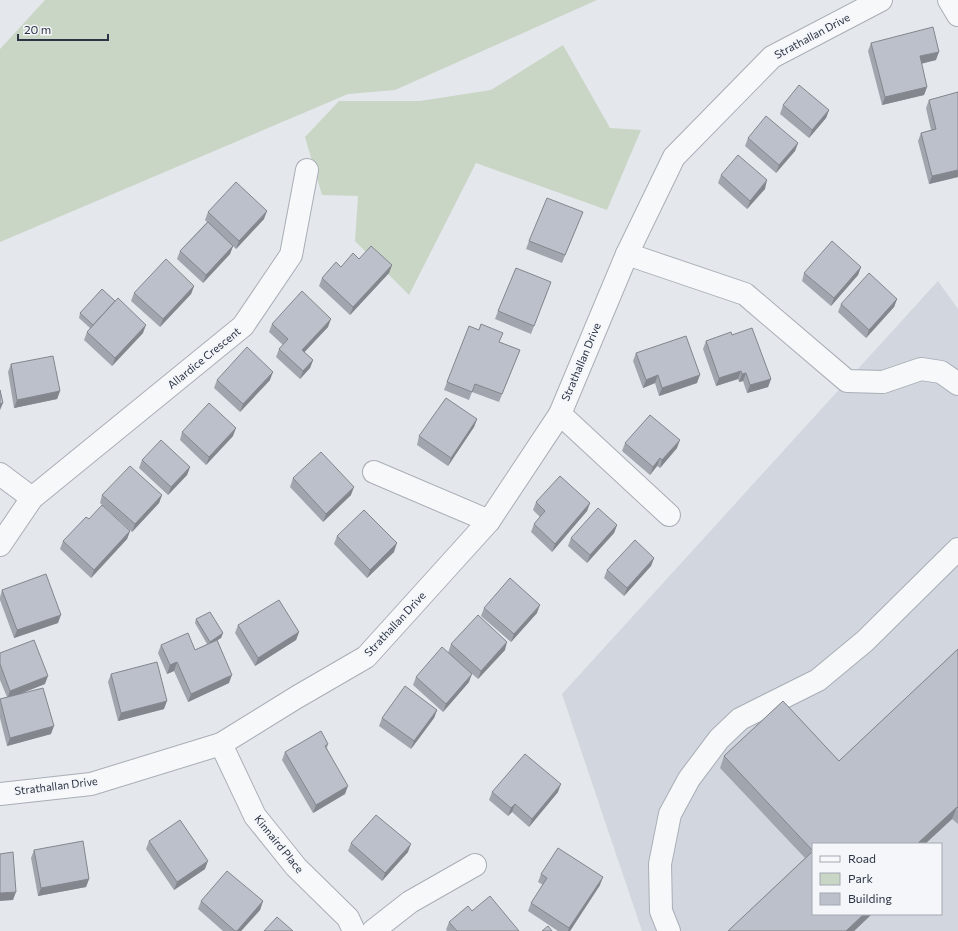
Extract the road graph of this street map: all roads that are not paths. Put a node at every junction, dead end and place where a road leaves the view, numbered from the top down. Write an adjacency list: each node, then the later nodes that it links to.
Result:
1 (881, 0): 5 (street, Strathallan Drive)
2 (949, 0): 3 (street)
3 (958, 16)
4 (306, 170): 10 (street, Allardice Crescent)
5 (627, 254): 6 (street); 7 (street, Strathallan Drive)
6 (958, 384)
7 (560, 414): 11 (street); 12 (street, Strathallan Drive)
8 (374, 472): 12 (street)
9 (0, 474): 10 (street)
10 (32, 498): 13 (street, Allardice Crescent)
11 (669, 515)
12 (489, 520): 15 (street, Strathallan Drive)
13 (0, 545)
14 (958, 549): 20 (street)
15 (221, 744): 16 (street, Strathallan Drive); 18 (street, Kinnaird Place)
16 (0, 794)
17 (476, 865): 19 (street)
18 (354, 931)
19 (373, 931)
20 (669, 931)

